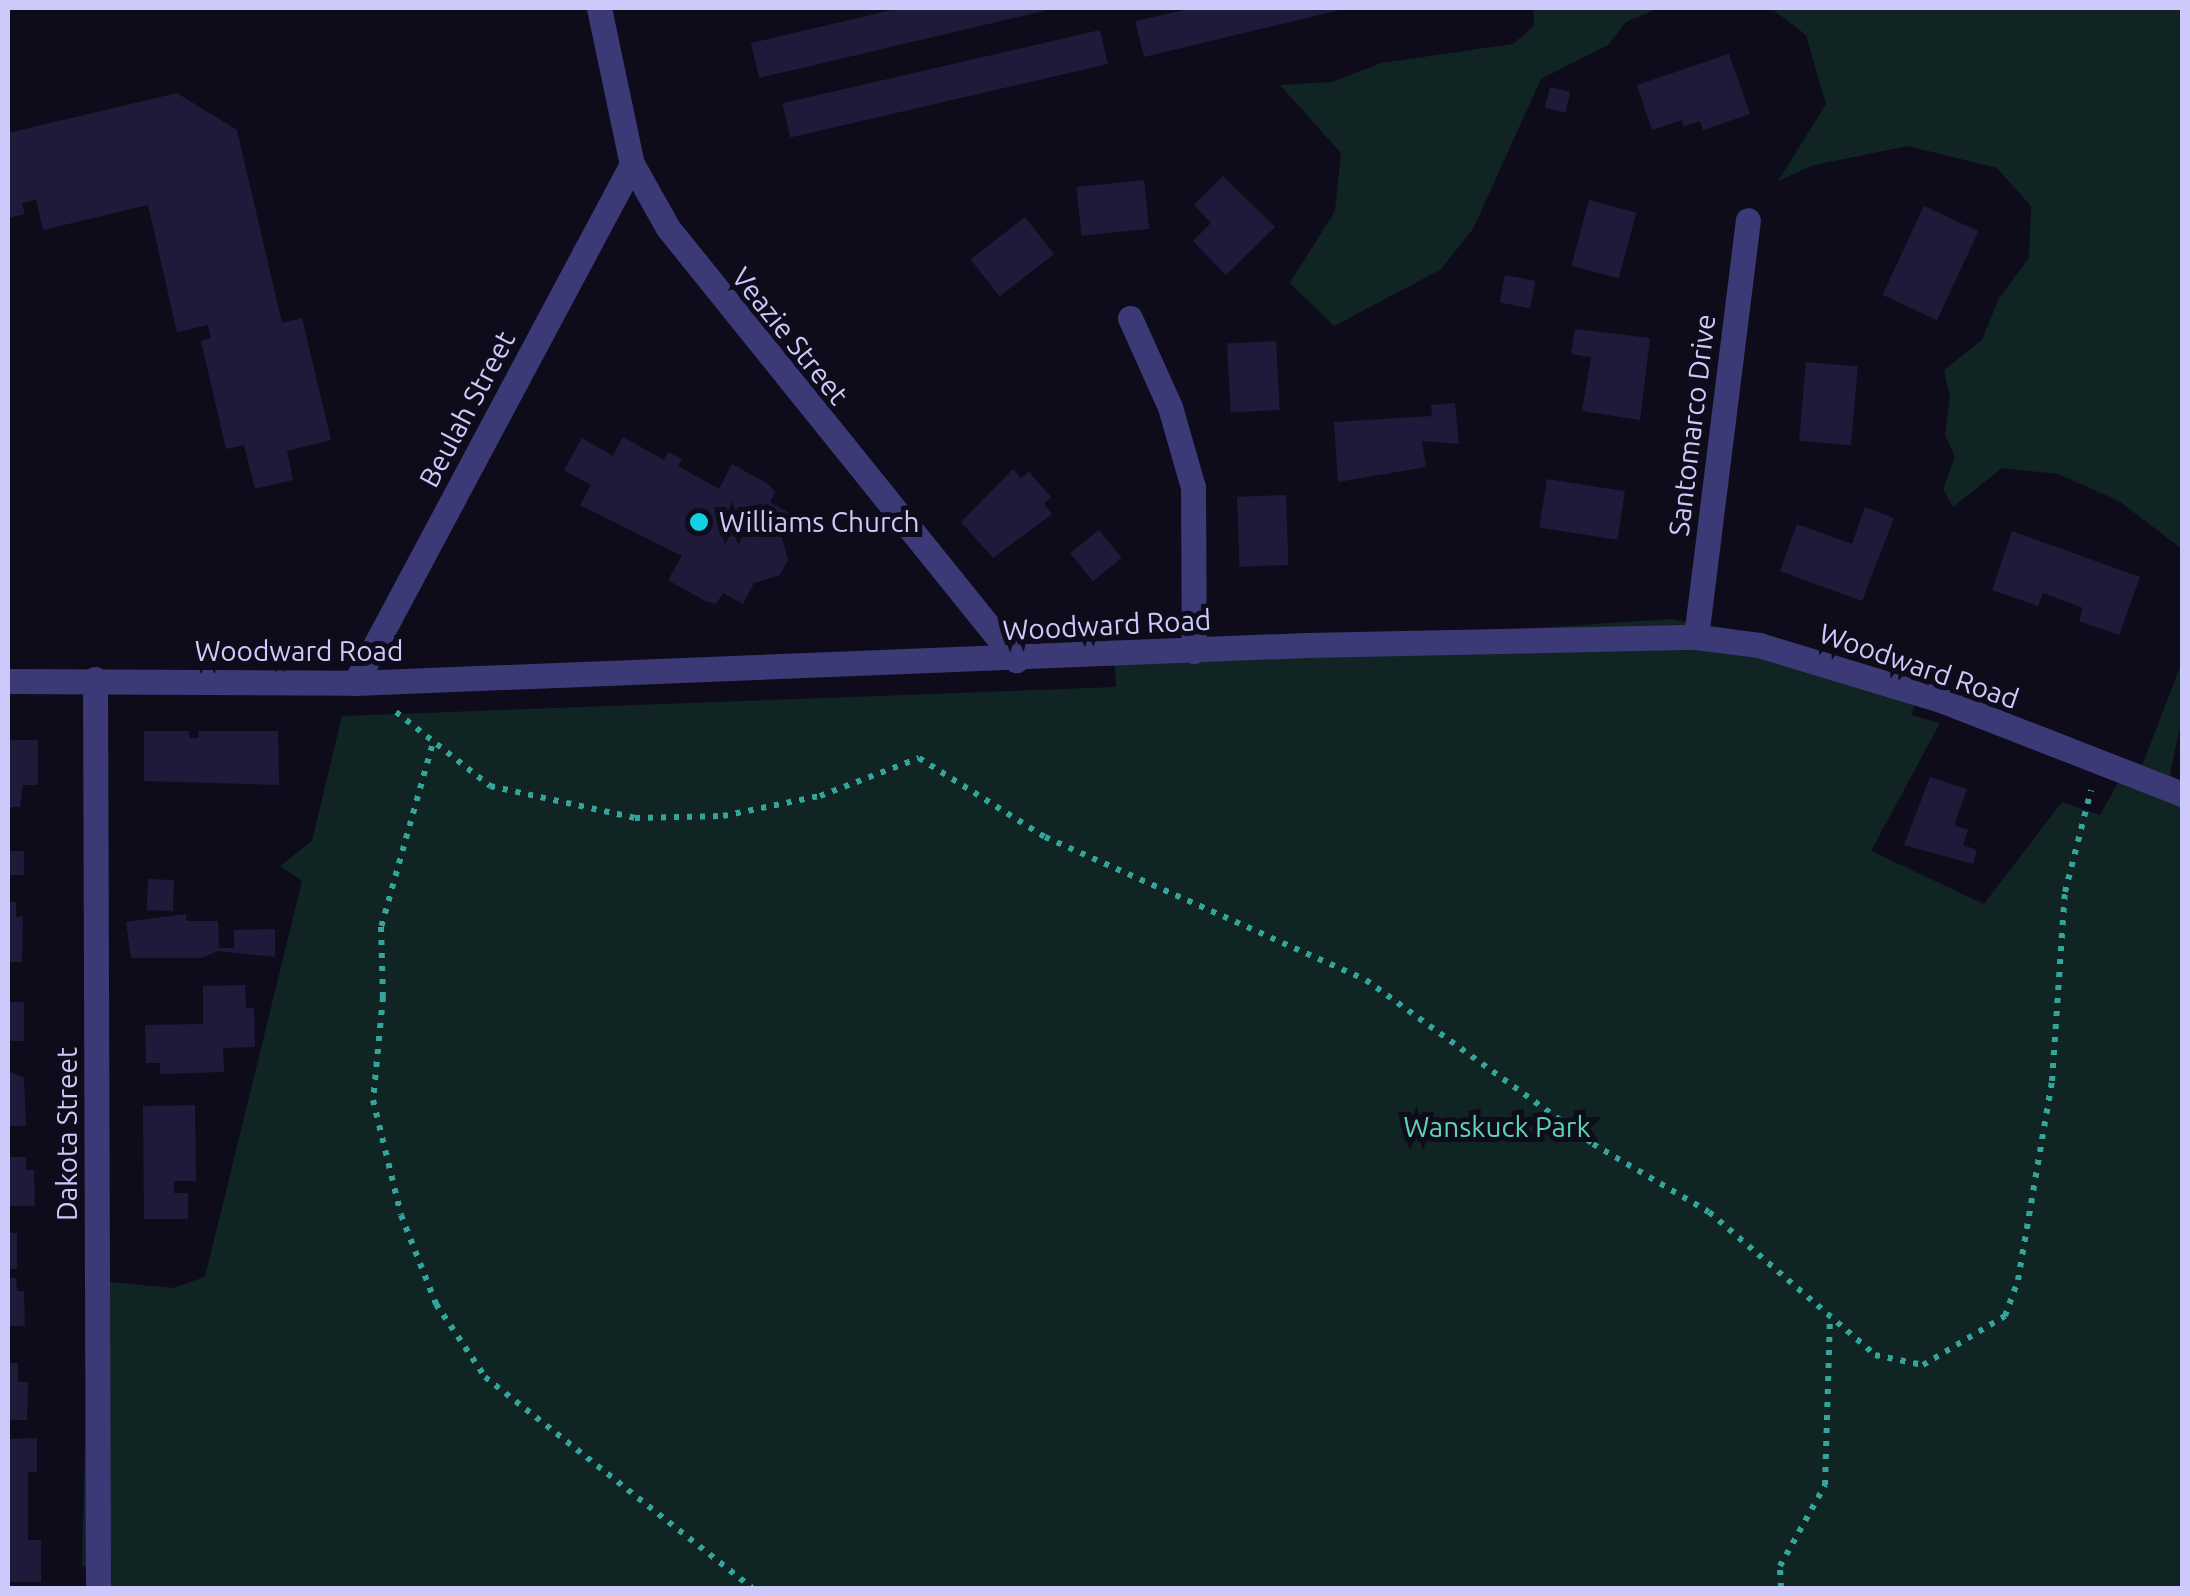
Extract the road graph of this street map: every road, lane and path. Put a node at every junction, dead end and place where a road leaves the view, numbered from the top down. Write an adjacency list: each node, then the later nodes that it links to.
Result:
1 (599, 8): 2 (street, Veazie Street)
2 (632, 164): 7 (street, Veazie Street); 10 (street, Beulah Street)
3 (1748, 220): 5 (street, Santomarco Drive)
4 (1130, 318): 6 (street)
5 (1696, 637): 6 (street, Woodward Road); 12 (street, Woodward Road)
6 (1194, 651): 7 (street, Woodward Road)
7 (1016, 660): 10 (street, Woodward Road)
8 (94, 679): 9 (street, Woodward Road); 10 (street, Woodward Road); 15 (street, Dakota Street)
9 (8, 681)
10 (354, 683): 11 (path)
11 (432, 746): 14 (path); 16 (path)
12 (2099, 762): 13 (street, Woodward Road); 14 (path)
13 (2182, 794)
14 (1830, 1315): 17 (path)
15 (98, 1588)
16 (752, 1588)
17 (1782, 1588)

